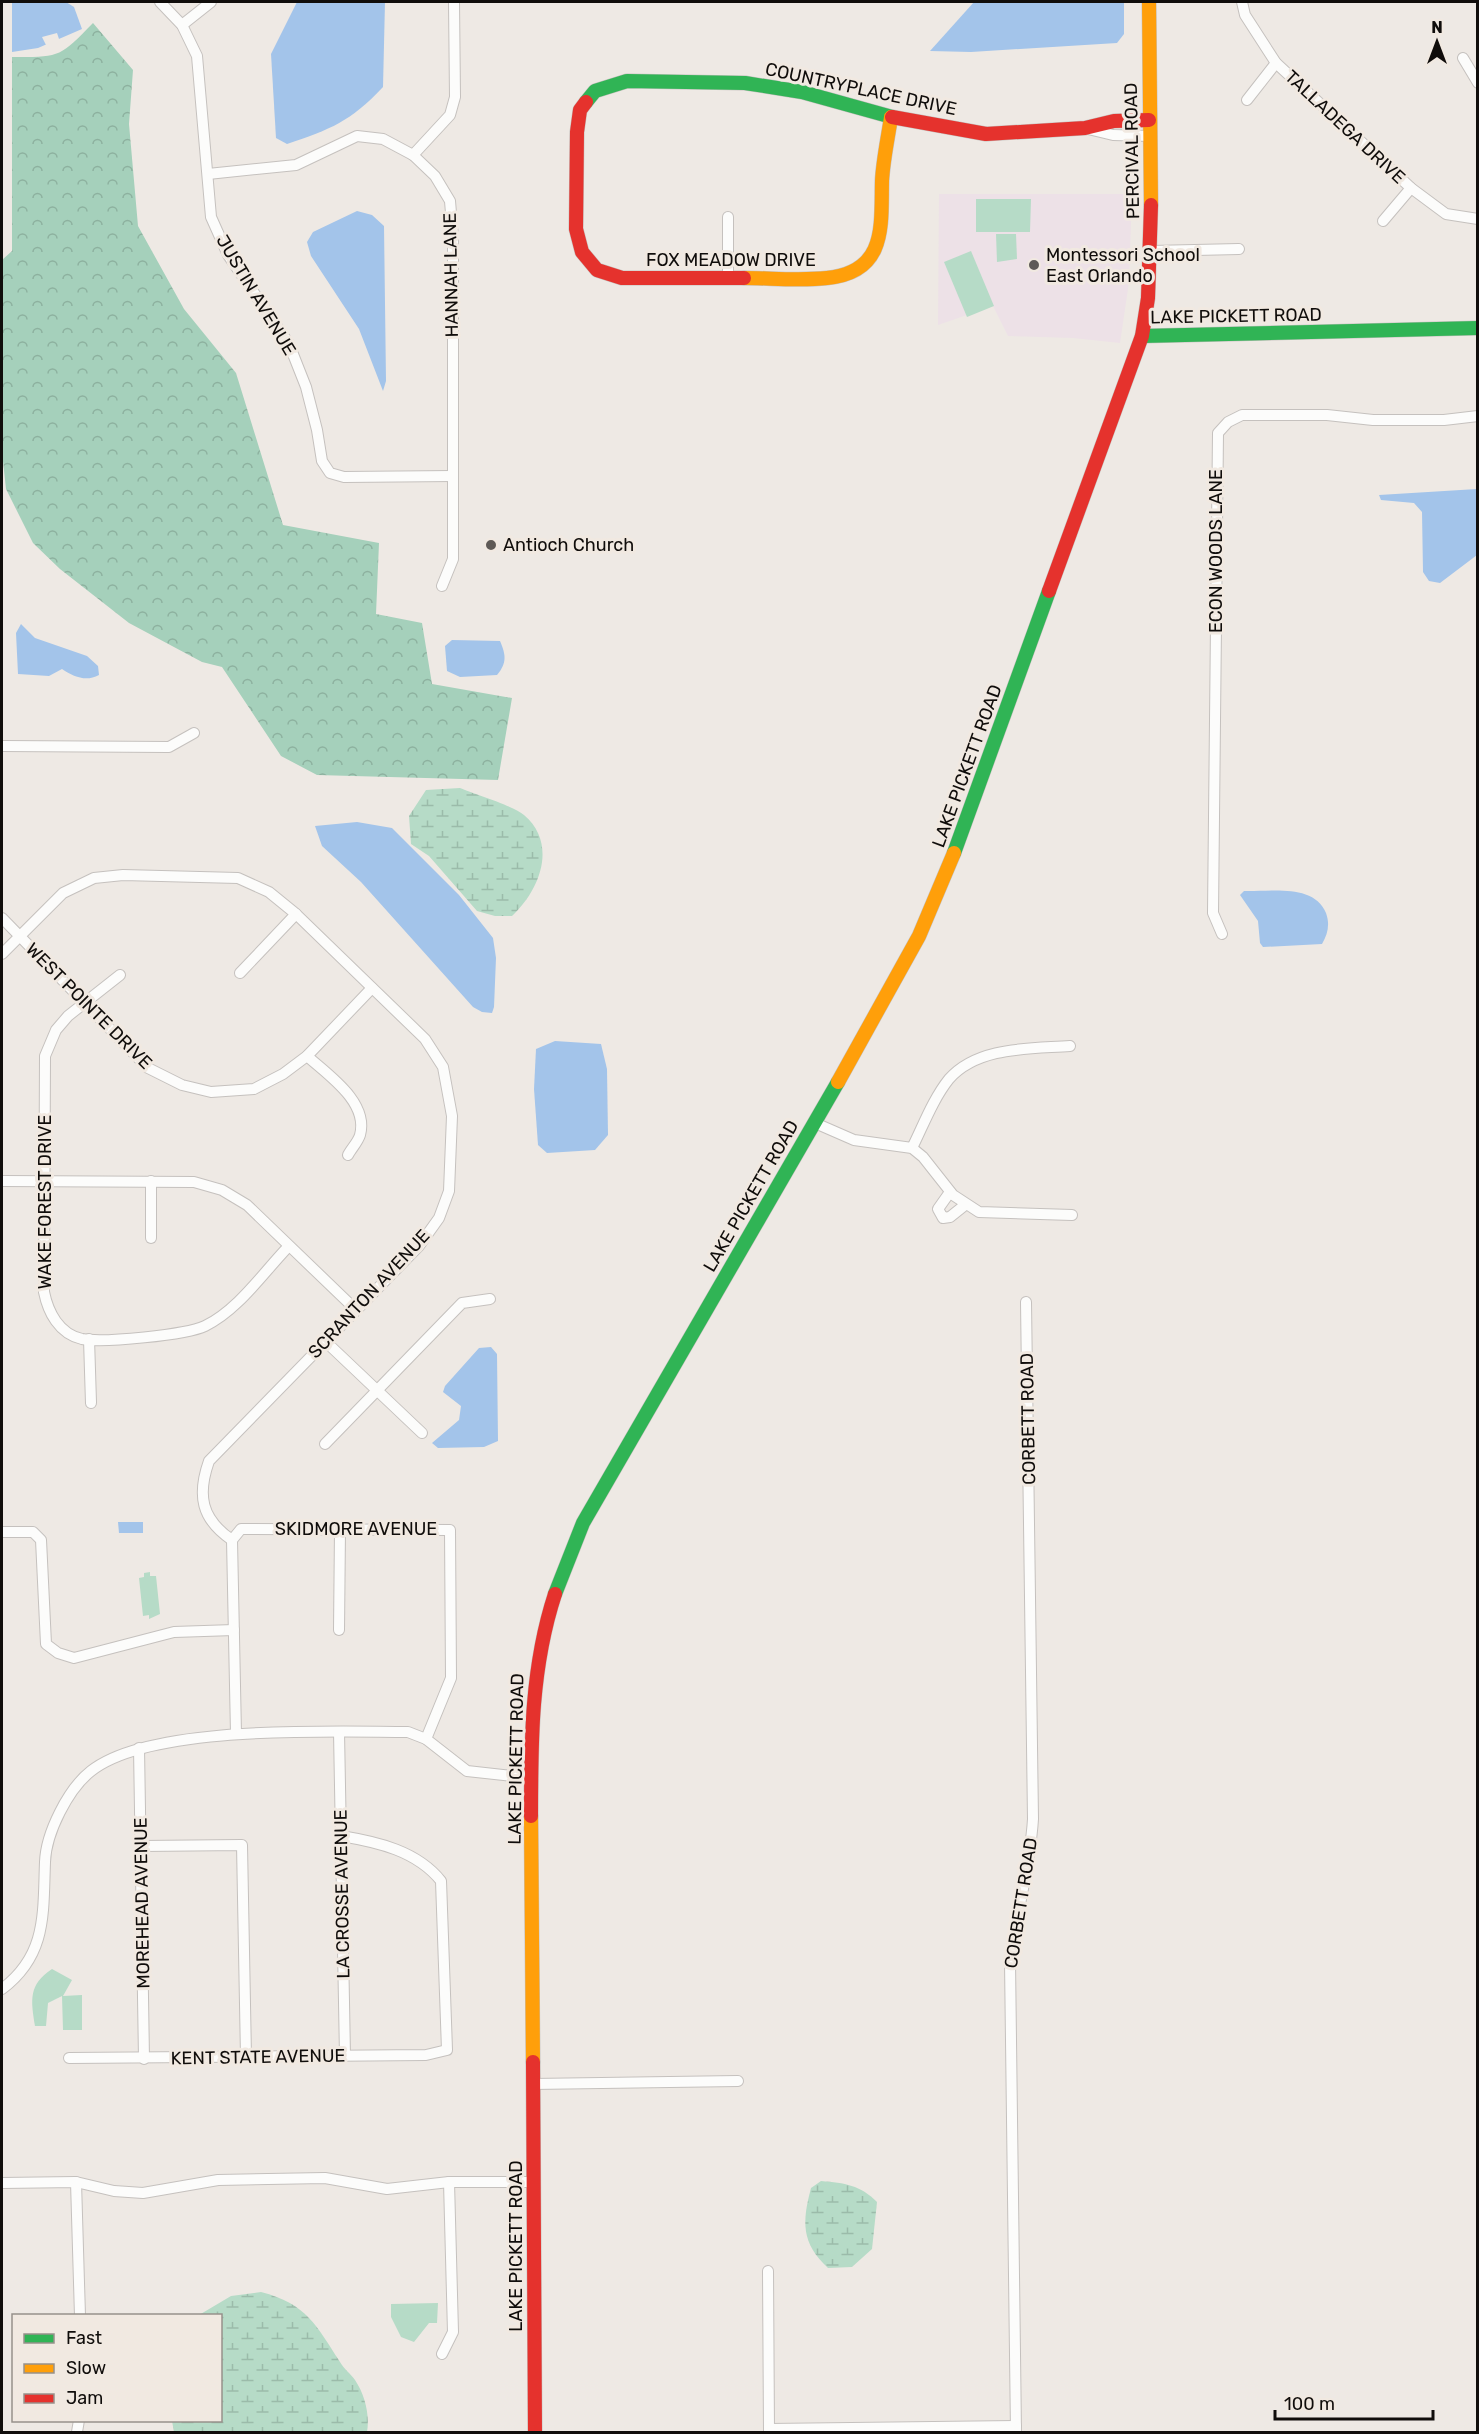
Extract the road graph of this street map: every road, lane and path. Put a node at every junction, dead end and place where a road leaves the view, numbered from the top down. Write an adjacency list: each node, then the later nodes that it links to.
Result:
1 (160, 2): 6 (street, JUSTIN AVENUE)
2 (211, 2): 6 (street)
3 (454, 2): 15 (street)
4 (1149, 2): 12 (main road, PERCIVAL ROAD)
5 (1242, 2): 8 (street, TALLADEGA DRIVE)
6 (182, 25): 16 (street, JUSTIN AVENUE)
7 (1463, 58): 9 (street)
8 (1276, 63): 10 (street); 17 (street, TALLADEGA DRIVE)
9 (1478, 83)
10 (1247, 100)
11 (891, 117): 13 (main road, COUNTRYPLACE DRIVE); 23 (main road, FOX MEADOW DRIVE); 24 (main road, COUNTRYPLACE DRIVE)
12 (1149, 120): 13 (main road, COUNTRYPLACE DRIVE); 14 (main road, PERCIVAL ROAD)
13 (1085, 128): 14 (street, COUNTRYPLACE DRIVE)
14 (1149, 136): 22 (main road, PERCIVAL ROAD)
15 (413, 155): 16 (street, HANNAH LANE); 28 (street, HANNAH LANE)
16 (208, 174): 28 (street, JUSTIN AVENUE)
17 (1411, 188): 19 (street, TALLADEGA DRIVE); 20 (street)
18 (728, 217): 23 (street)
19 (1478, 219)
20 (1383, 221)
21 (1239, 249): 22 (street)
22 (1151, 251): 26 (main road, PERCIVAL ROAD)
23 (729, 277): 24 (main road, FOX MEADOW DRIVE)
24 (622, 278)
25 (1478, 328): 26 (main road, LAKE PICKETT ROAD)
26 (1142, 336): 43 (main road, LAKE PICKETT ROAD)
27 (1478, 416): 34 (street, ECON WOODS LANE)
28 (453, 476): 29 (street, HANNAH LANE)
29 (442, 586)
30 (194, 733): 31 (street)
31 (2, 746)
32 (296, 914): 35 (street, SCRANTON AVENUE); 37 (street); 39 (street, SCRANTON AVENUE)
33 (2, 918): 35 (street, WEST POINTE DRIVE)
34 (1221, 934)
35 (18, 935): 36 (street, SCRANTON AVENUE); 40 (street, WEST POINTE DRIVE)
36 (2, 954)
37 (240, 973)
38 (120, 975): 40 (street, WAKE FOREST DRIVE)
39 (372, 988): 42 (street, WEST POINTE DRIVE); 56 (street, SCRANTON AVENUE)
40 (83, 1001): 42 (street, WEST POINTE DRIVE); 48 (street, WAKE FOREST DRIVE)
41 (1071, 1046): 44 (street)
42 (308, 1056): 45 (street)
43 (814, 1123): 44 (street); 72 (main road, LAKE PICKETT ROAD)
44 (912, 1149): 49 (street)
45 (348, 1155)
46 (2, 1181): 48 (street)
47 (151, 1181): 48 (street); 52 (street); 53 (street)
48 (45, 1182): 57 (street, WAKE FOREST DRIVE)
49 (950, 1192): 50 (street); 50 (street)
50 (965, 1205): 51 (street)
51 (1072, 1215)
52 (151, 1238)
53 (288, 1247): 56 (street); 57 (street, WAKE FOREST DRIVE)
54 (490, 1299): 59 (street)
55 (1026, 1302): 89 (street, CORBETT ROAD)
56 (355, 1309): 58 (street, SCRANTON AVENUE)
57 (89, 1339): 60 (street)
58 (325, 1341): 59 (street); 65 (street, SCRANTON AVENUE)
59 (377, 1391): 61 (street); 62 (street)
60 (91, 1403)
61 (422, 1433)
62 (325, 1444)
63 (340, 1530): 65 (street, SKIDMORE AVENUE); 67 (street); 70 (street, SKIDMORE AVENUE)
64 (2, 1532): 66 (street)
65 (232, 1540): 66 (street)
66 (234, 1630): 69 (street)
67 (339, 1630)
68 (339, 1732): 69 (street); 70 (street); 73 (street, LA CROSSE AVENUE)
69 (236, 1734): 71 (street)
70 (426, 1739): 72 (street)
71 (139, 1748): 74 (street, MOREHEAD AVENUE); 75 (street)
72 (531, 1778): 81 (main road, LAKE PICKETT ROAD)
73 (341, 1836): 76 (street, LA CROSSE AVENUE); 76 (street, KENT STATE AVENUE)
74 (142, 1846): 77 (street); 79 (street, MOREHEAD AVENUE)
75 (2, 1989)
76 (345, 2056): 77 (street, KENT STATE AVENUE)
77 (246, 2057): 79 (street, KENT STATE AVENUE)
78 (69, 2058): 79 (street, KENT STATE AVENUE)
79 (144, 2059)
80 (738, 2082): 81 (street)
81 (533, 2084): 84 (main road, LAKE PICKETT ROAD)
82 (76, 2182): 83 (street); 85 (street); 87 (street)
83 (449, 2182): 84 (street); 88 (street)
84 (533, 2182): 91 (main road, LAKE PICKETT ROAD)
85 (2, 2183)
86 (768, 2271): 90 (street)
87 (80, 2314)
88 (442, 2354)
89 (1016, 2429): 90 (street)
90 (769, 2431)
91 (535, 2433)

